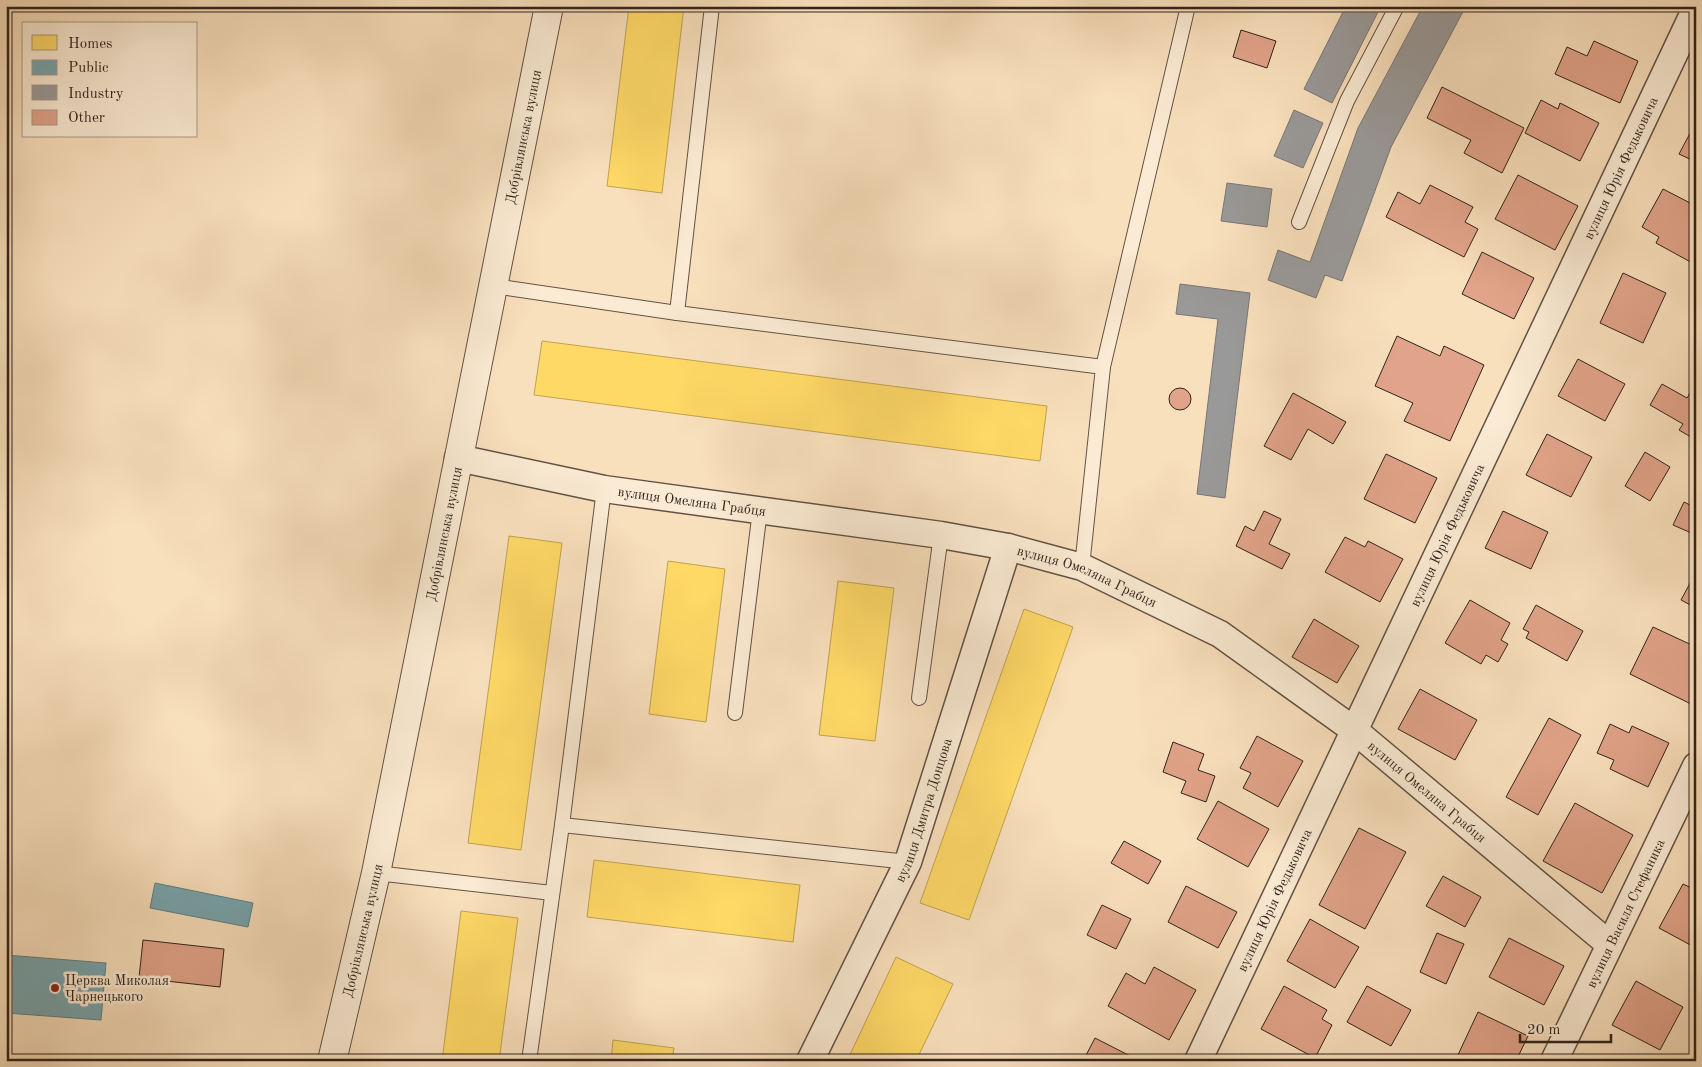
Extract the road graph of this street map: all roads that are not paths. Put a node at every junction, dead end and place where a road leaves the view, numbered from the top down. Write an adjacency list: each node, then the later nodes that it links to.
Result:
1 (549, 6): 7 (street, Добрівлянська вулиця)
2 (712, 6): 8 (lane)
3 (1188, 6): 9 (lane)
4 (1398, 6): 6 (lane)
5 (1696, 8): 18 (street, вулиця Юрія Федьковича)
6 (1299, 222)
7 (494, 286): 8 (lane); 10 (street, Добрівлянська вулиця)
8 (677, 313): 9 (lane)
9 (1103, 367): 15 (lane)
10 (458, 458): 11 (street, вулиця Омеляна Грабця); 22 (street, Добрівлянська вулиця)
11 (604, 489): 12 (street, вулиця Омеляна Грабця); 20 (lane)
12 (760, 510): 13 (street, вулиця Омеляна Грабця); 17 (lane)
13 (941, 534): 14 (street, вулиця Омеляна Грабця); 16 (lane)
14 (1008, 547): 15 (street, вулиця Омеляна Грабця); 21 (street, вулиця Дмитра Донцова)
15 (1082, 566): 18 (street, вулиця Омеляна Грабця)
16 (919, 698)
17 (735, 713)
18 (1354, 730): 24 (street, вулиця Омеляна Грабця); 28 (street, вулиця Юрія Федьковича)
19 (1696, 766): 24 (street, вулиця Василя Стефаника)
20 (562, 825): 21 (lane); 23 (lane)
21 (908, 862): 27 (street, вулиця Дмитра Донцова)
22 (376, 873): 23 (lane); 25 (street, Добрівлянська вулиця)
23 (552, 893): 26 (lane)
24 (1609, 944): 29 (street, вулиця Василя Стефаника)
25 (332, 1061)
26 (529, 1061)
27 (810, 1061)
28 (1198, 1061)
29 (1554, 1061)

